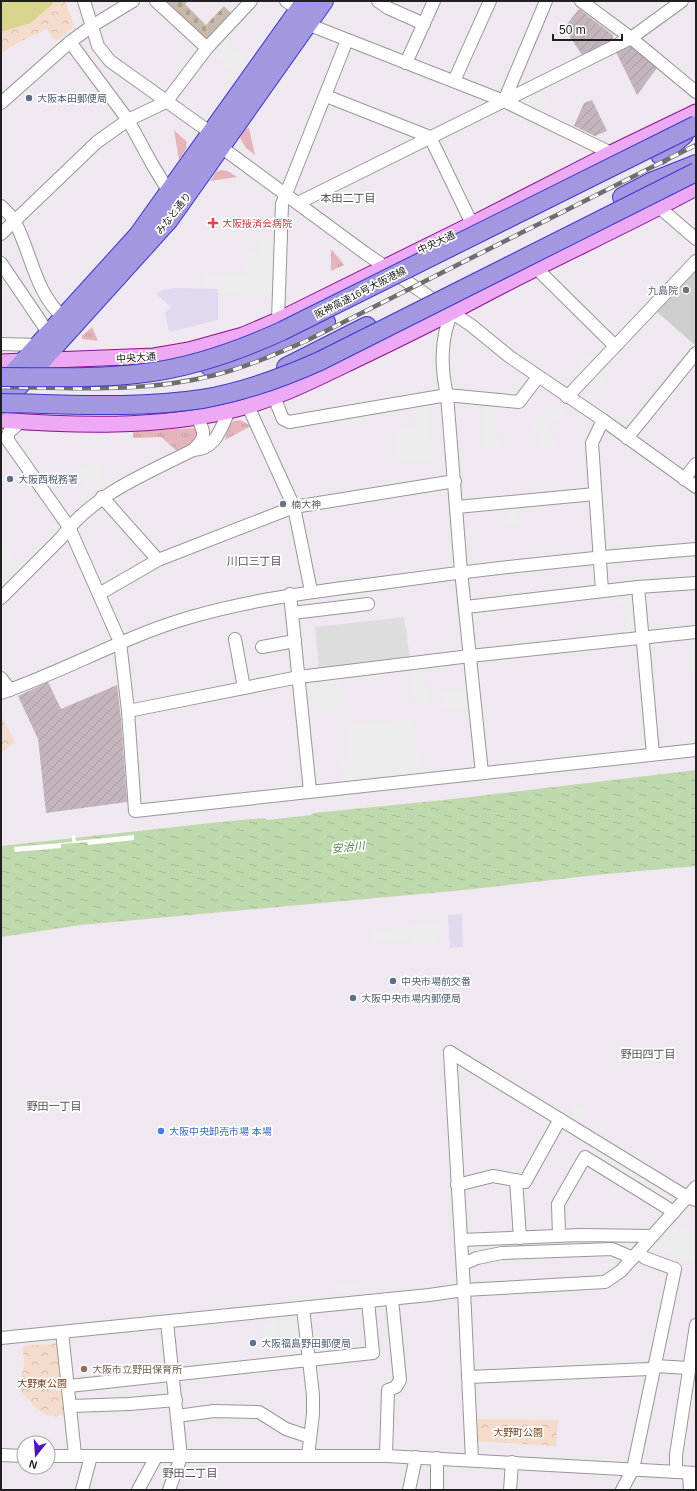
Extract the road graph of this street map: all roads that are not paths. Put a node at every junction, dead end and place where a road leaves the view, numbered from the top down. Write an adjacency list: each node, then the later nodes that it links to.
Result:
1 (84, 1): 14 (street)
2 (133, 1): 14 (street)
3 (156, 1): 18 (street)
4 (251, 1): 18 (street)
5 (324, 1): 12 (highway, みなと通り)
6 (378, 1): 13 (street)
7 (434, 1): 13 (street)
8 (490, 1): 20 (street)
9 (546, 1): 23 (street)
10 (581, 1): 15 (street)
11 (682, 1): 15 (street)
12 (299, 9): 16 (street); 30 (highway, みなと通り)
13 (424, 24): 19 (street)
14 (92, 26): 17 (street); 24 (street)
15 (631, 38): 21 (street); 23 (street)
16 (347, 40): 19 (street); 22 (street)
17 (70, 42): 25 (street); 27 (street)
18 (207, 48): 24 (street)
19 (406, 63): 20 (street)
20 (454, 81): 23 (street)
21 (696, 92)
22 (326, 96): 29 (street); 36 (street)
23 (504, 101): 29 (street); 31 (street)
24 (166, 102): 27 (street); 30 (street)
25 (1, 103)
26 (696, 112): 31 (main road, 中央大通)
27 (128, 120): 35 (street); 40 (street)
28 (696, 124): 58 (highway, 阪神高速16号大阪港線, bridge); 58 (highway, bridge)
29 (430, 137): 37 (street); 41 (street)
30 (216, 140): 35 (highway, みなと通り); 36 (street); 54 (highway, みなと通り)
31 (611, 152): 41 (main road, 中央大通)
32 (696, 164): 65 (highway, bridge)
33 (696, 172): 65 (highway, bridge)
34 (696, 188): 39 (main road)
35 (169, 192): 49 (highway, みなと通り)
36 (287, 195): 37 (street); 50 (street)
37 (298, 203): 46 (street)
38 (1, 206): 40 (street)
39 (660, 208): 43 (street); 47 (main road)
40 (15, 221): 42 (street); 49 (street)
41 (472, 224): 46 (main road, 中央大通)
42 (1, 234)
43 (696, 239)
44 (696, 261): 53 (street)
45 (1, 263): 51 (street)
46 (385, 266): 48 (street); 50 (main road, 中央大通)
47 (536, 268): 48 (main road); 53 (street)
48 (452, 313): 60 (street); 62 (street); 63 (main road)
49 (64, 318): 51 (highway, みなと通り)
50 (278, 320): 54 (main road, 中央大通)
51 (52, 332): 54 (highway, みなと通り)
52 (1, 344): 54 (street)
53 (615, 346): 64 (street)
54 (40, 353): 57 (highway, みなと通り); 67 (highway, みなと通り)
55 (696, 353): 74 (street)
56 (1, 362): 57 (main road)
57 (23, 362): 61 (highway, みなと通り)
58 (145, 373): 59 (highway, 阪神高速16号大阪港線, bridge)
59 (1, 377)
60 (538, 377): 62 (street); 64 (street)
61 (1, 386)
62 (447, 395): 63 (street); 78 (street)
63 (274, 397): 68 (main road)
64 (567, 397): 72 (street)
65 (178, 402): 66 (highway, bridge)
66 (1, 403)
67 (1, 406)
68 (248, 406): 69 (main road); 82 (street)
69 (229, 411): 70 (main road); 75 (street)
70 (197, 417): 73 (main road); 75 (street)
71 (1, 420): 73 (main road)
72 (603, 420): 74 (street); 80 (street)
73 (20, 422): 84 (street)
74 (627, 438): 77 (street)
75 (193, 450): 81 (street)
76 (696, 464): 77 (street)
77 (684, 479): 79 (street)
78 (455, 481): 82 (street); 83 (street)
79 (696, 487)
80 (595, 494): 83 (street); 86 (street)
81 (102, 497): 84 (street); 87 (street)
82 (294, 507): 87 (street); 91 (street)
83 (457, 507): 88 (street)
84 (69, 527): 93 (street); 95 (street)
85 (696, 549): 86 (street)
86 (599, 556): 88 (street); 92 (street)
87 (158, 560): 93 (street)
88 (461, 571): 91 (street); 97 (street)
89 (696, 583): 90 (street)
90 (638, 587): 92 (street); 100 (street)
91 (311, 591): 94 (street)
92 (602, 591): 97 (street)
93 (99, 594): 103 (street)
94 (290, 594): 98 (street); 103 (street)
95 (1, 598)
96 (368, 604): 98 (street)
97 (466, 607): 105 (street)
98 (292, 613): 102 (street)
99 (696, 632): 100 (street)
100 (643, 637): 105 (street); 112 (street)
101 (235, 639): 108 (street)
102 (295, 641): 104 (street); 106 (street)
103 (120, 642): 109 (street); 110 (street)
104 (262, 647)
105 (470, 656): 106 (street); 113 (street)
106 (299, 677): 108 (street); 114 (street)
107 (1, 678): 109 (street)
108 (244, 688): 110 (street)
109 (5, 692)
110 (128, 711): 114 (street)
111 (696, 750): 112 (street)
112 (652, 754): 113 (street)
113 (482, 772): 114 (street)
114 (310, 790)
115 (560, 1119): 116 (street); 118 (street); 119 (street)
116 (595, 1140): 117 (street); 121 (street)
117 (585, 1157): 122 (street); 123 (street)
118 (516, 1180): 119 (street); 125 (street)
119 (457, 1185): 126 (street)
120 (696, 1187): 121 (street)
121 (691, 1199): 122 (street)
122 (674, 1212): 124 (street)
123 (559, 1236): 124 (street); 125 (street)
124 (652, 1236): 127 (street)
125 (520, 1238): 126 (street)
126 (461, 1240): 128 (street)
127 (635, 1255): 128 (street); 129 (street); 138 (street)
128 (463, 1264): 129 (street)
129 (464, 1290): 130 (street); 141 (street)
130 (392, 1299): 131 (street); 154 (street)
131 (368, 1301): 132 (street); 137 (street)
132 (303, 1308): 133 (street); 137 (street)
133 (167, 1322): 135 (street); 140 (street)
134 (696, 1325): 139 (street)
135 (62, 1332): 136 (street); 142 (street)
136 (1, 1338)
137 (309, 1360): 140 (street); 146 (street)
138 (655, 1366): 139 (street); 141 (street); 160 (street)
139 (689, 1368): 161 (street)
140 (173, 1375): 142 (street); 143 (street)
141 (468, 1377): 158 (street)
142 (69, 1386): 144 (street)
143 (176, 1400): 144 (street); 145 (street)
144 (71, 1406): 147 (street)
145 (178, 1416): 146 (street); 152 (street)
146 (310, 1437): 153 (street)
147 (75, 1455): 150 (street); 151 (street)
148 (1, 1456): 149 (street)
149 (16, 1456)
150 (56, 1456)
151 (91, 1456): 155 (street); 163 (street)
152 (181, 1456): 153 (street); 155 (street); 165 (street)
153 (308, 1456): 154 (street)
154 (386, 1456): 156 (street)
155 (156, 1457): 164 (street)
156 (416, 1457): 157 (street); 166 (street)
157 (438, 1458): 158 (street); 167 (street)
158 (472, 1460): 159 (street)
159 (512, 1462): 160 (street); 168 (street)
160 (633, 1469): 161 (street); 169 (street)
161 (676, 1472): 162 (street)
162 (693, 1473): 170 (street)
163 (82, 1490)
164 (138, 1490)
165 (169, 1490)
166 (409, 1490)
167 (437, 1490)
168 (510, 1490)
169 (622, 1490)
170 (690, 1490)

